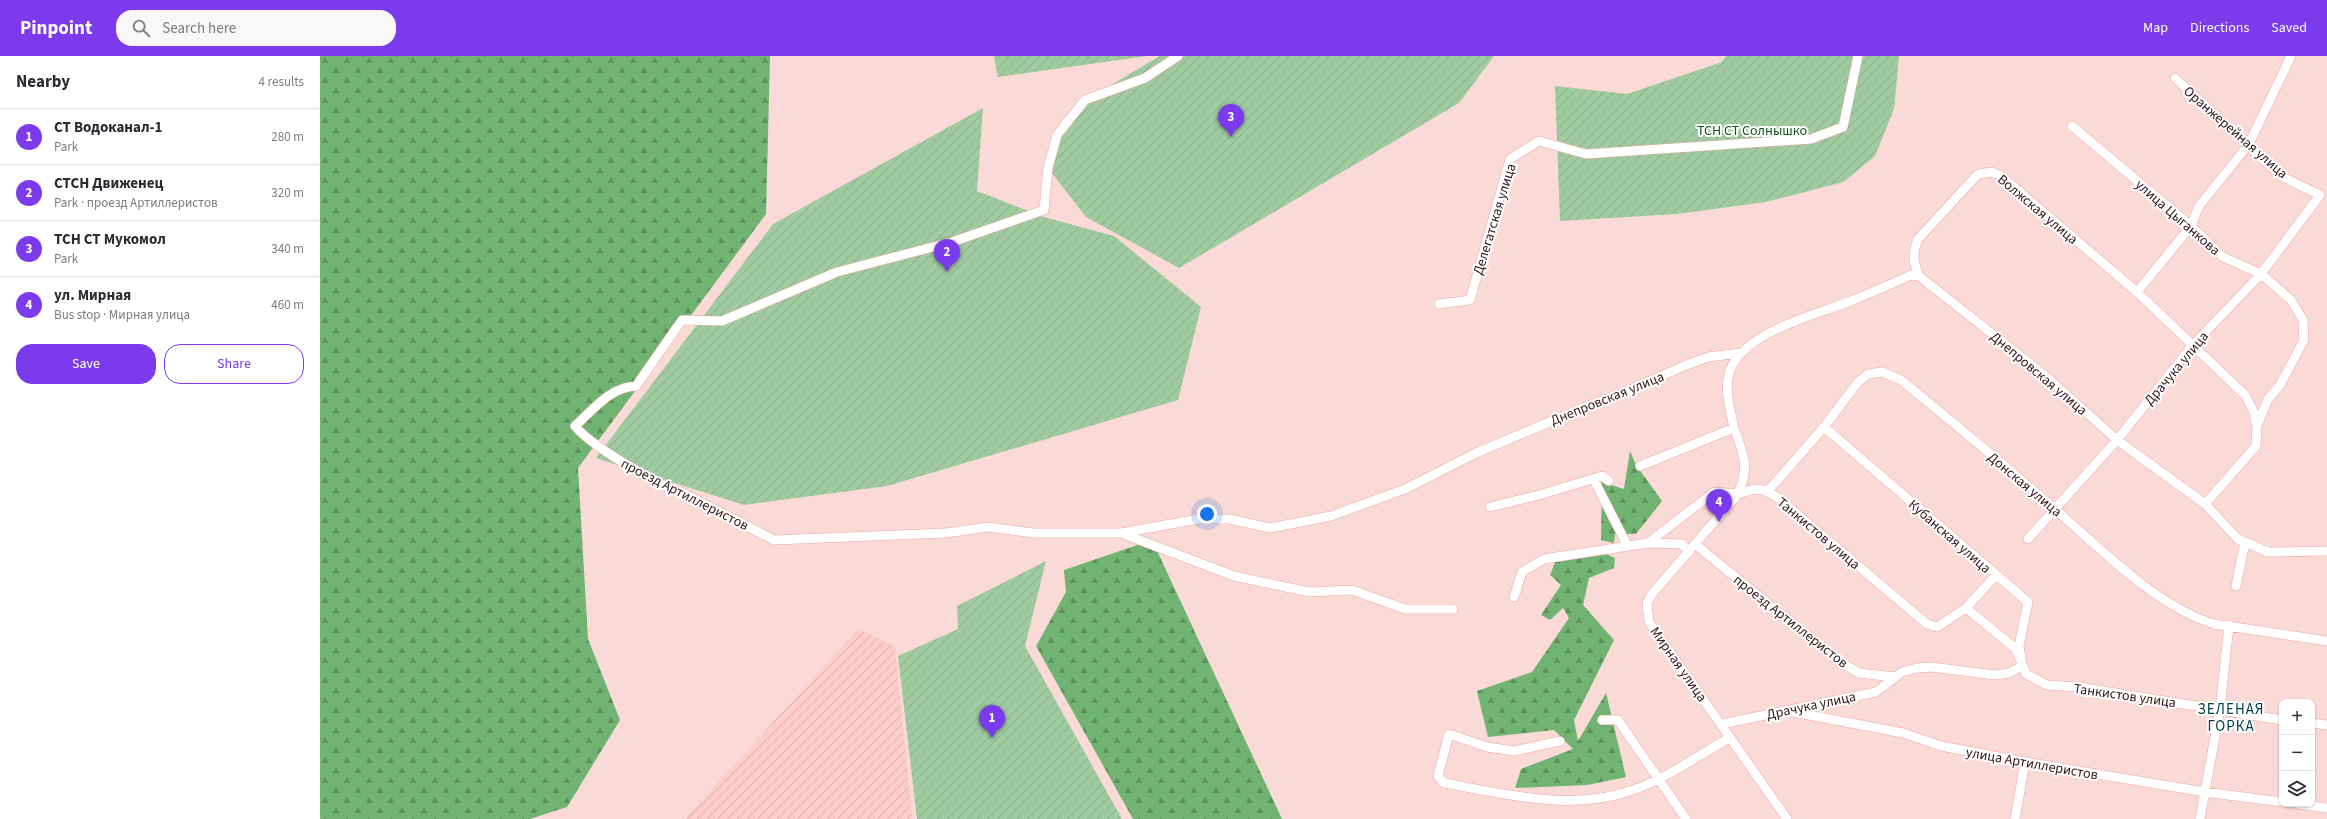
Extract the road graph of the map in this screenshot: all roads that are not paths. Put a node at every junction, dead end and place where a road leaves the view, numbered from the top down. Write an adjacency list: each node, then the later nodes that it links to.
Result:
1 (1178, 56): 28 (street, проезд Артиллеристов)
2 (1858, 56): 12 (street, Делегатская улица)
3 (2291, 56): 6 (street)
4 (2175, 78): 6 (street, Оранжерейная улица)
5 (2072, 126): 8 (street, улица Цыганкова)
6 (2249, 144): 7 (street, Оранжерейная улица); 8 (street)
7 (2320, 195): 9 (street, Драчука улица)
8 (2191, 226): 9 (street, улица Цыганкова); 11 (street)
9 (2261, 274): 13 (street, Драчука улица); 15 (street, улица Цыганкова)
10 (1919, 276): 11 (street, Волжская улица); 14 (street, Днепровская улица); 18 (street, Днепровская улица)
11 (2136, 292): 13 (street, Волжская улица)
12 (1439, 304)
13 (2193, 345): 15 (street, Волжская улица); 18 (street, Драчука улица)
14 (1740, 353): 17 (street, Днепровская улица); 19 (street, Днепровская улица)
15 (2257, 426): 25 (street, Волжская улица)
16 (1824, 427): 23 (street, Донская улица); 27 (street, Донская улица); 36 (street, Кубанская улица)
17 (1734, 428): 20 (street); 24 (street)
18 (2117, 440): 25 (street, Днепровская улица); 27 (street, Драчука улица)
19 (1476, 453): 28 (street, проезд Артиллеристов)
20 (1640, 466)
21 (1594, 480): 22 (street); 26 (street); 32 (street)
22 (1608, 481)
23 (1768, 491): 24 (street, Танкистов улица); 39 (street, Танкистов улица)
24 (1738, 494): 31 (street); 33 (street, Мирная улица)
25 (2205, 504): 30 (street, Днепровская улица)
26 (1490, 507)
27 (2056, 510): 29 (street, Драчука улица); 41 (street, Донская улица)
28 (1122, 533): 40 (street)
29 (2028, 539)
30 (2245, 542): 34 (street, Днепровская улица); 37 (street)
31 (1648, 543): 32 (street); 35 (street)
32 (1627, 545): 38 (street)
33 (1696, 545): 35 (street, Мирная улица); 44 (street, проезд Артиллеристов)
34 (2327, 551)
35 (1689, 552): 50 (street, Мирная улица)
36 (1996, 575): 39 (street); 43 (street, Кубанская улица)
37 (2236, 586)
38 (1514, 597)
39 (1966, 608): 43 (street, Танкистов улица)
40 (1453, 609)
41 (2229, 625): 42 (street, Донская улица); 45 (street)
42 (2327, 640)
43 (2022, 666): 44 (street); 45 (street, Танкистов улица)
44 (1895, 677): 46 (street, Драчука улица)
45 (2220, 709): 47 (street, Танкистов улица); 56 (street)
46 (1784, 710): 50 (street, Драчука улица); 54 (street, улица Артиллеристов)
47 (2279, 719)
48 (1602, 720): 55 (street)
49 (2315, 723): 51 (street)
50 (1722, 724): 52 (street, Мирная улица)
51 (2327, 725)
52 (1729, 738): 55 (street); 61 (street, Мирная улица)
53 (1560, 741): 55 (street)
54 (2026, 762): 56 (street, улица Артиллеристов); 62 (street)
55 (1659, 779): 60 (street)
56 (2205, 792): 57 (street, улица Артиллеристов); 63 (street)
57 (2279, 802)
58 (2315, 806): 59 (street)
59 (2327, 808)
60 (1686, 819)
61 (1788, 819)
62 (2016, 819)
63 (2200, 819)

